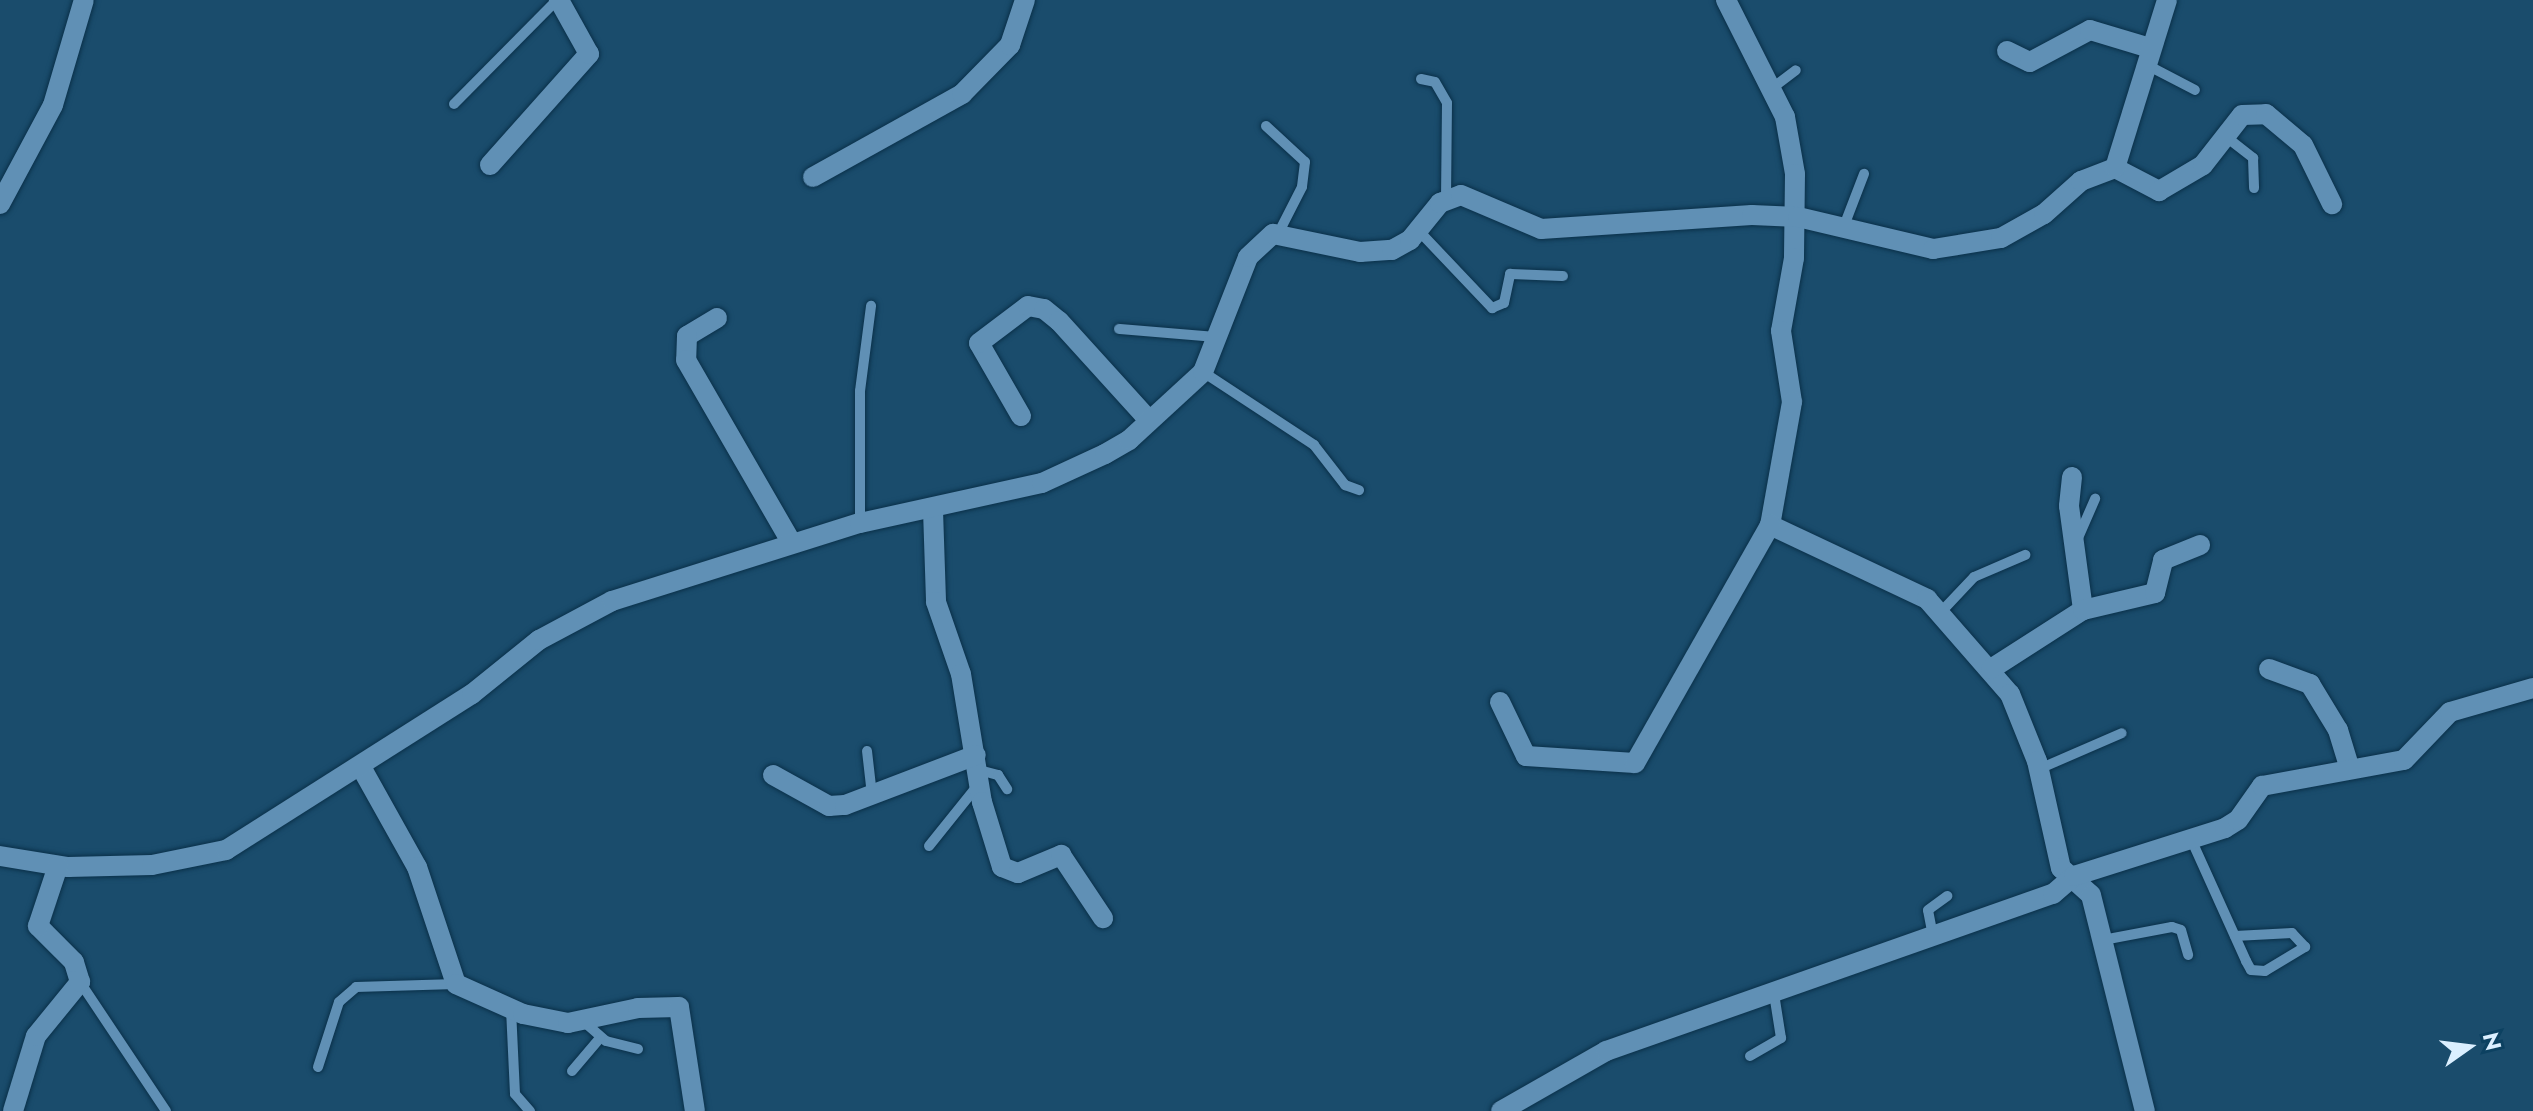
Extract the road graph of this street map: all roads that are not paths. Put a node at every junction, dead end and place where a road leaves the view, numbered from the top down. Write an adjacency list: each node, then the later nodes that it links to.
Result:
1 (84, 0): 21 (street)
2 (558, 0): 12 (lane); 15 (street)
3 (1025, 0): 18 (street)
4 (1726, 0): 10 (street)
5 (2167, 0): 7 (street)
6 (2007, 51): 7 (street)
7 (2148, 56): 11 (lane); 16 (street)
8 (1796, 70): 10 (lane)
9 (1421, 79): 20 (lane)
10 (1771, 89): 23 (street)
11 (2195, 90)
12 (454, 104)
13 (1266, 126): 26 (lane)
14 (2225, 136): 16 (street); 19 (lane); 22 (street)
15 (490, 165)
16 (2115, 168): 24 (street)
17 (1864, 174): 24 (lane)
18 (813, 177)
19 (2254, 188)
20 (1446, 200): 23 (street); 25 (street)
21 (0, 204)
22 (2332, 204)
23 (1798, 217): 24 (street); 40 (street)
24 (1844, 226)
25 (1418, 230): 26 (street); 27 (lane)
26 (1278, 234): 31 (street)
27 (1563, 276)
28 (871, 306): 39 (lane)
29 (717, 318): 42 (street)
30 (1119, 329): 31 (lane)
31 (1219, 337): 32 (street)
32 (1203, 372): 34 (street); 36 (lane)
33 (1021, 416): 34 (street)
34 (1148, 419): 38 (street)
35 (2072, 477): 41 (street)
36 (1359, 490)
37 (2095, 499): 41 (lane)
38 (933, 510): 39 (street); 55 (street)
39 (860, 523): 42 (street)
40 (1770, 525): 46 (street); 50 (street)
41 (2078, 538): 45 (street)
42 (791, 542): 54 (street)
43 (2200, 545): 45 (street)
44 (2025, 555): 46 (lane)
45 (2083, 610): 47 (street)
46 (1941, 612): 47 (street)
47 (1991, 669): 56 (street)
48 (2269, 669): 53 (street)
49 (2533, 688): 53 (street)
50 (1500, 702)
51 (2122, 733): 56 (lane)
52 (867, 751): 59 (lane)
53 (2349, 766): 60 (street)
54 (361, 767): 63 (street); 72 (street)
55 (979, 769): 58 (lane); 59 (street); 61 (lane); 66 (street)
56 (2039, 769): 64 (street)
57 (773, 775): 59 (street)
58 (1007, 789)
59 (872, 797)
60 (2191, 839): 64 (street); 68 (lane)
61 (929, 846)
62 (0, 856): 63 (street)
63 (58, 866): 71 (street)
64 (2074, 876): 67 (street); 69 (street)
65 (1947, 896): 67 (lane)
66 (1103, 918)
67 (1933, 936): 73 (street)
68 (2235, 936): 68 (lane)
69 (2103, 940): 70 (lane); 86 (street)
70 (2188, 955)
71 (80, 982): 81 (street); 82 (lane)
72 (456, 984): 74 (street); 79 (lane)
73 (1774, 994): 78 (lane); 85 (street)
74 (511, 1009): 75 (street); 83 (lane)
75 (583, 1021): 76 (lane); 84 (street)
76 (600, 1038): 77 (lane); 80 (lane)
77 (638, 1049)
78 (1750, 1056)
79 (318, 1067)
80 (572, 1071)
81 (13, 1111)
82 (166, 1111)
83 (530, 1111)
84 (695, 1111)
85 (1501, 1111)
86 (2145, 1111)

